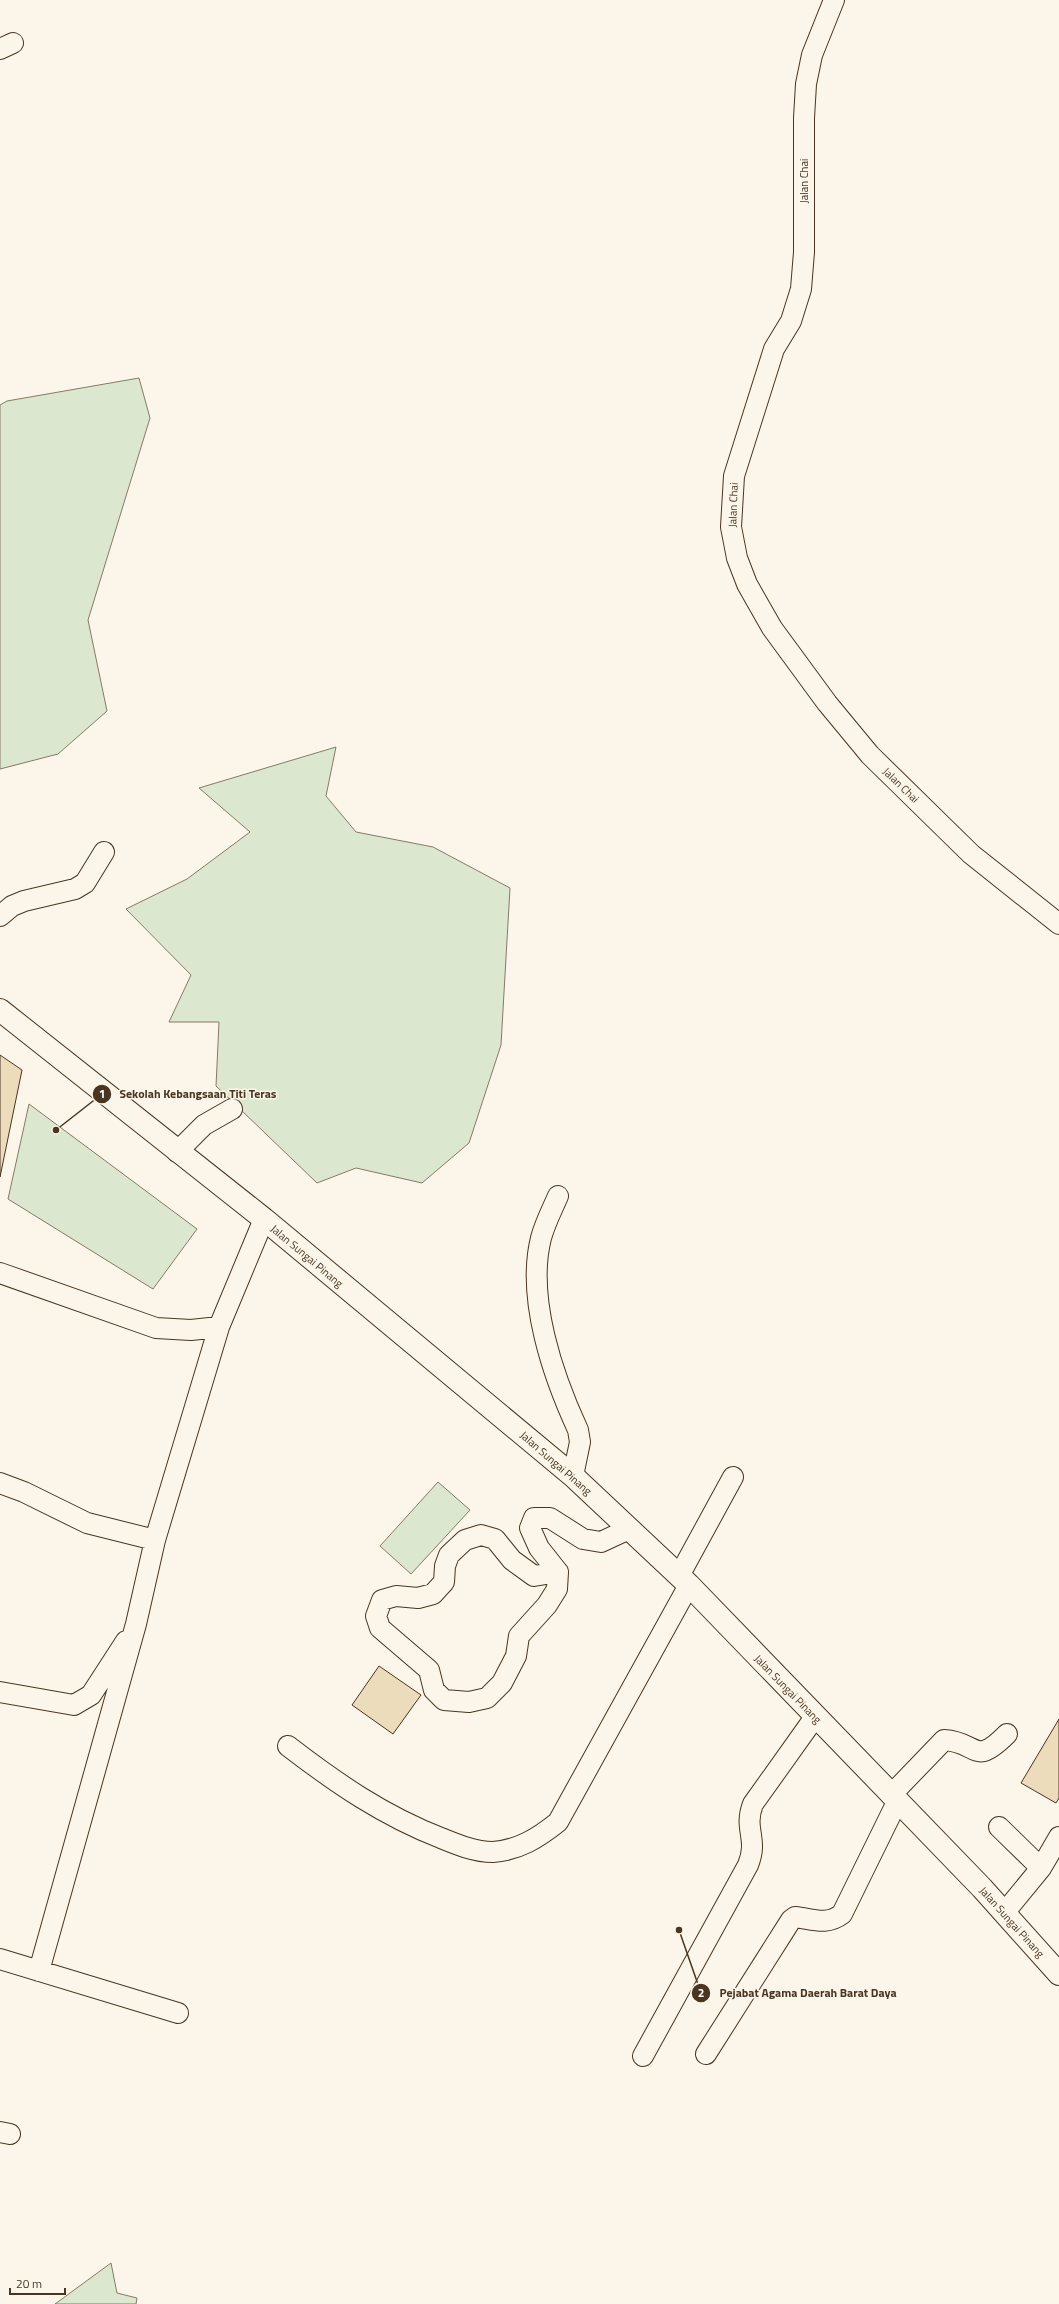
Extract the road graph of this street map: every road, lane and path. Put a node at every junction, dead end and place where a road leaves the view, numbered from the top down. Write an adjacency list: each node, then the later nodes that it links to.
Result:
1 (834, 0): 4 (street, Jalan Chai)
2 (104, 852): 3 (street)
3 (0, 916)
4 (1059, 924)
5 (0, 1010): 7 (main road, Jalan Sungai Pinang)
6 (232, 1109): 7 (street)
7 (177, 1152): 9 (main road, Jalan Sungai Pinang)
8 (558, 1196): 12 (street)
9 (264, 1219): 11 (street); 12 (main road, Jalan Sungai Pinang)
10 (0, 1273): 11 (street)
11 (219, 1327): 16 (street)
12 (573, 1476): 15 (main road, Jalan Sungai Pinang)
13 (733, 1477): 18 (street)
14 (0, 1483): 16 (street)
15 (629, 1529): 17 (street); 18 (main road, Jalan Sungai Pinang)
16 (155, 1540): 19 (street)
17 (558, 1572): 17 (street)
18 (684, 1581): 21 (main road, Jalan Sungai Pinang); 23 (street)
19 (136, 1624): 20 (street); 30 (street)
20 (0, 1692)
21 (815, 1718): 24 (main road, Jalan Sungai Pinang); 34 (street)
22 (1007, 1734): 24 (street)
23 (288, 1746)
24 (894, 1799): 28 (main road, Jalan Sungai Pinang); 33 (street)
25 (999, 1827): 27 (street)
26 (1059, 1837): 27 (street)
27 (1040, 1868): 28 (street)
28 (1004, 1914): 31 (main road, Jalan Sungai Pinang)
29 (0, 1960): 30 (street)
30 (38, 1971): 32 (street)
31 (1059, 1974)
32 (178, 2013)
33 (706, 2054)
34 (643, 2056)

